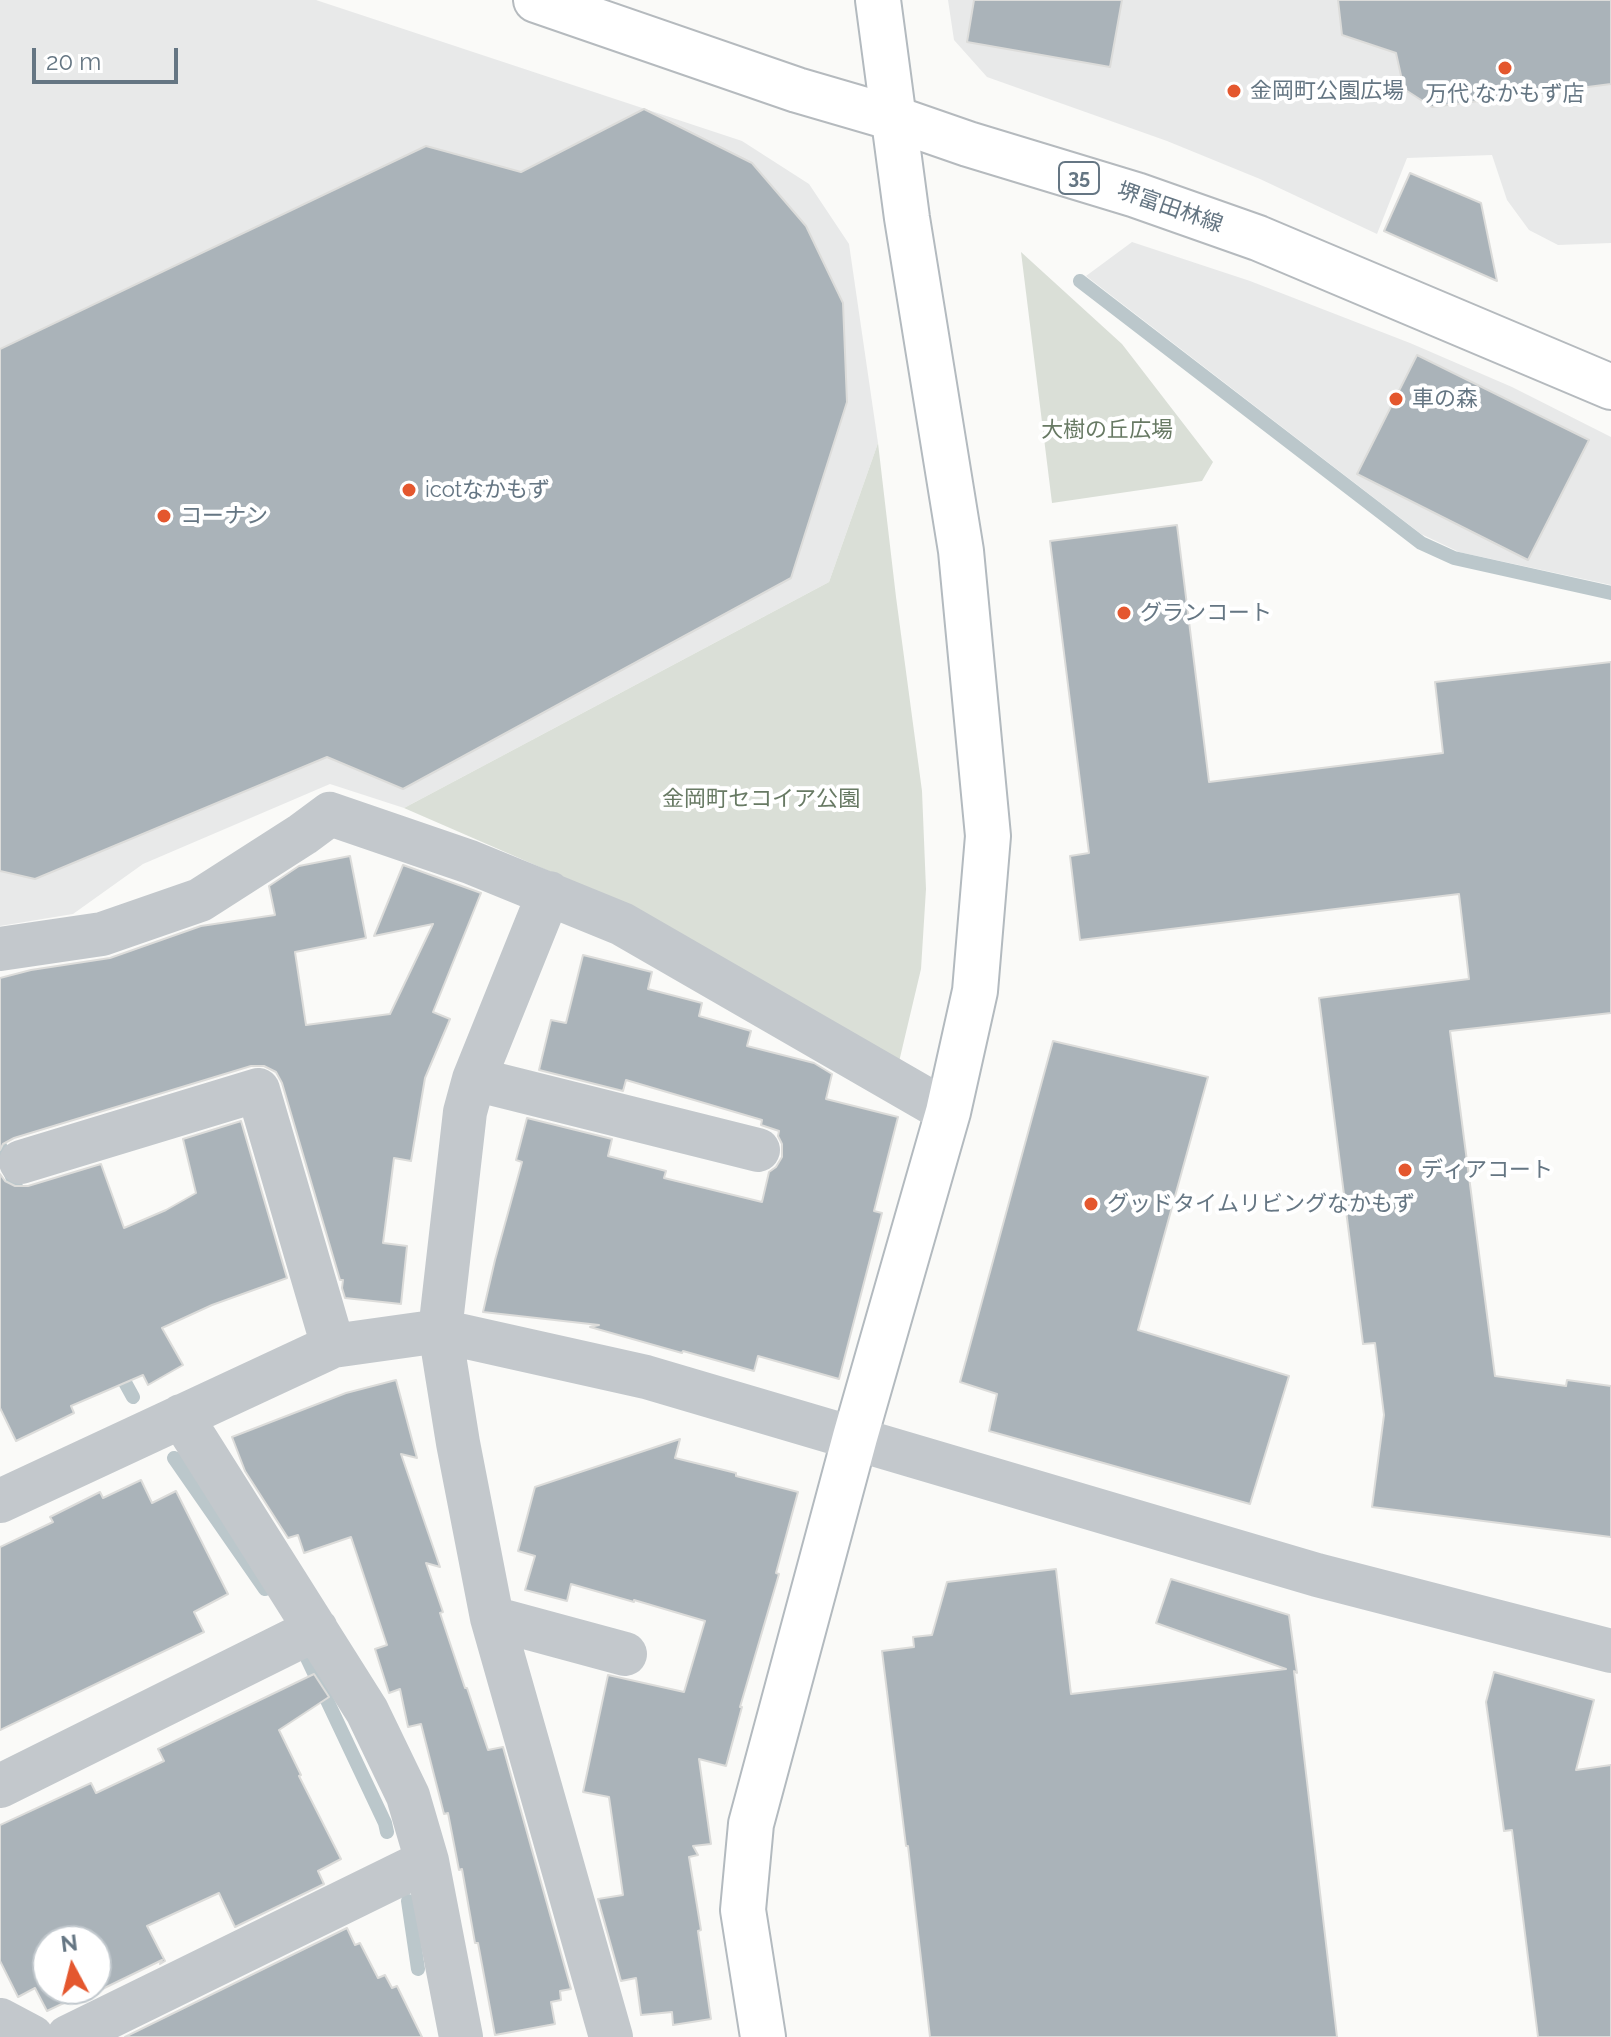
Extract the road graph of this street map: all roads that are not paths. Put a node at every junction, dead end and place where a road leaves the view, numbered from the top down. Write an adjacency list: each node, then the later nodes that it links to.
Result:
1 (536, 0): 3 (street, 堺富田林線 / 35)
2 (878, 0): 3 (street)
3 (893, 118): 4 (street, 堺富田林線 / 35); 8 (street)
4 (1611, 387)
5 (549, 893): 6 (street); 7 (street); 8 (street)
6 (0, 949)
7 (474, 1079): 9 (street); 11 (street)
8 (948, 1112): 14 (street)
9 (758, 1150)
10 (21, 1162): 12 (street)
11 (440, 1331): 12 (street); 14 (street); 16 (street)
12 (333, 1346): 13 (street)
13 (181, 1416): 15 (street); 17 (street)
14 (855, 1437): 18 (street); 27 (street)
15 (4, 1491)
16 (492, 1618): 19 (street); 26 (street)
17 (316, 1629): 20 (street); 21 (street)
18 (1611, 1651)
19 (625, 1654)
20 (0, 1786)
21 (427, 1861): 24 (street); 25 (street)
22 (0, 2020): 23 (street)
23 (32, 2037)
24 (68, 2037)
25 (461, 2037)
26 (611, 2037)
27 (763, 2037)

